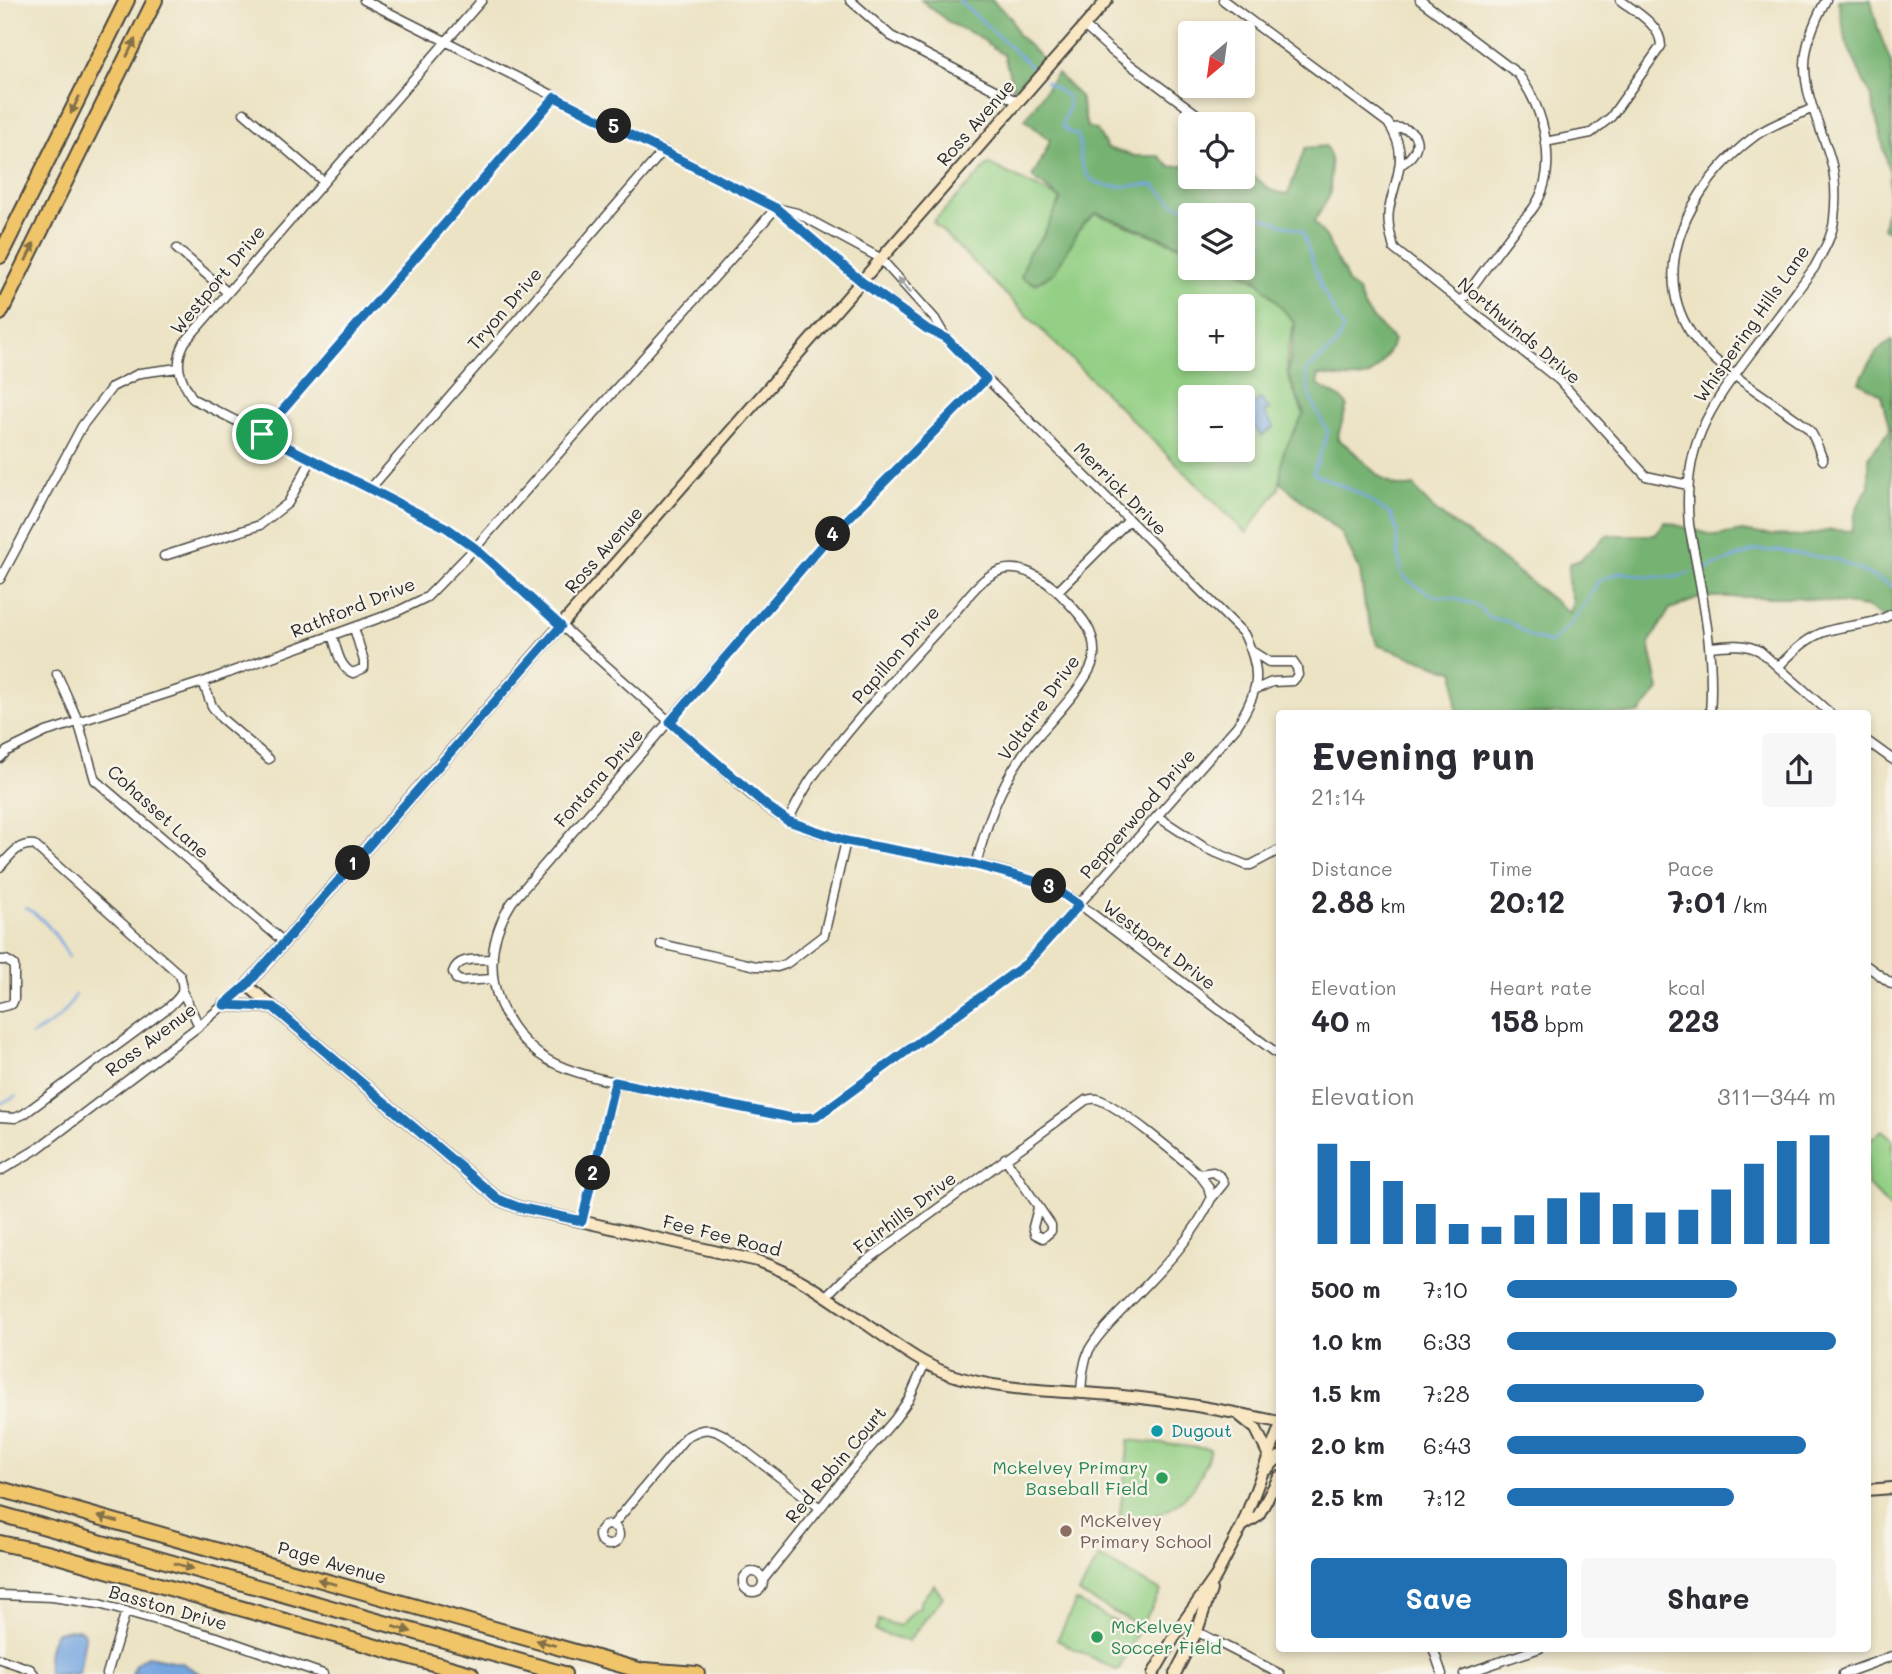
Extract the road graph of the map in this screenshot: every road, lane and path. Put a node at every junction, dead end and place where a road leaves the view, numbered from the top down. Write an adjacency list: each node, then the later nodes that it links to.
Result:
1 (127, 0): 25 (highway, one-way to 25)
2 (155, 0): 30 (highway, one-way to 2)
3 (364, 0): 12 (street, Merrick Drive)
4 (482, 0): 12 (street, Westport Drive)
5 (850, 0): 14 (street)
6 (1107, 0): 11 (street, Ross Avenue)
7 (1223, 0): 18 (street, Northwinds Drive)
8 (1420, 0): 19 (street)
9 (1620, 0): 19 (street)
10 (1826, 0): 15 (street, Whispering Hills Lane)
11 (1084, 26): 14 (street, Ross Avenue); 16 (street)
12 (447, 42): 13 (street, Merrick Drive); 22 (street, Westport Drive)
13 (555, 97): 20 (street, Merrick Drive); 35 (street)
14 (1018, 102): 26 (street, Ross Avenue)
15 (1813, 108): 33 (street, Whispering Hills Lane); 33 (street)
16 (1194, 112)
17 (244, 113): 22 (street)
18 (1391, 128): 21 (street, Northwinds Drive); 21 (street, Northwinds Drive)
19 (1545, 142): 29 (street)
20 (664, 150): 23 (street, Merrick Drive); 39 (street, Tryon Drive)
21 (1400, 165): 29 (street, Northwinds Drive)
22 (324, 182): 28 (street, Westport Drive)
23 (776, 208): 26 (street, Merrick Drive); 27 (street, Merrick Drive); 41 (street, Rathford Drive)
24 (177, 249): 28 (street)
25 (0, 256)
26 (880, 258): 27 (street, Ross Avenue); 31 (street, Merrick Drive, one-way to 26)
27 (862, 282): 31 (street, Merrick Drive); 46 (street, Ross Avenue)
28 (227, 292): 32 (street, Westport Drive)
29 (1461, 302): 38 (street, Northwinds Drive)
30 (0, 313)
31 (946, 338): 34 (street, Merrick Drive)
32 (178, 369): 35 (street, Westport Drive); 43 (street)
33 (1735, 374): 37 (street); 38 (street, Whispering Hills Lane)
34 (986, 379): 40 (street, Merrick Drive); 59 (street, Fontana Drive)
35 (262, 434): 36 (street, Westport Drive)
36 (312, 459): 39 (street, Westport Drive); 42 (street)
37 (1823, 460)
38 (1688, 485): 49 (street, Whispering Hills Lane)
39 (370, 489): 41 (street, Westport Drive)
40 (1129, 520): 44 (street); 50 (street, Merrick Drive)
41 (475, 548): 46 (street, Westport Drive); 47 (street, Rathford Drive)
42 (164, 556)
43 (0, 579)
44 (1058, 592): 65 (street, Papillon Drive); 68 (street, Voltaire Drive)
45 (1892, 614): 51 (street)
46 (561, 626): 59 (street, Westport Drive); 71 (street, Ross Avenue)
47 (354, 628): 48 (street, Rathford Drive); 48 (street)
48 (332, 635): 54 (street, Rathford Drive)
49 (1711, 647): 51 (street); 56 (street, Whispering Hills Lane)
50 (1253, 652): 52 (street, Merrick Drive); 55 (street)
51 (1778, 667): 57 (street)
52 (1257, 670): 55 (street, Pepperwood Drive)
53 (57, 674): 58 (street, Cohasset Lane)
54 (203, 682): 58 (street, Rathford Drive); 62 (street)
55 (1254, 690): 64 (street, Pepperwood Drive)
56 (1710, 710)
57 (1826, 710)
58 (78, 721): 61 (street, Rathford Drive); 71 (street, Cohasset Lane)
59 (670, 722): 65 (street, Westport Drive); 73 (street, Fontana Drive)
60 (1871, 744): 63 (street)
61 (0, 758)
62 (269, 759)
63 (1892, 760)
64 (1158, 817): 67 (street); 70 (street, Pepperwood Drive)
65 (788, 821): 66 (street, Westport Drive)
66 (846, 841): 68 (street, Westport Drive); 72 (street)
67 (1276, 852)
68 (976, 865): 70 (street, Westport Drive)
69 (0, 867): 79 (street)
70 (1079, 905): 84 (street, Westport Drive); 85 (street, Pepperwood Drive)
71 (284, 942): 78 (street, Ross Avenue)
72 (661, 944)
73 (493, 959): 76 (street, Pepperwood Drive); 76 (street)
74 (0, 960): 81 (street)
75 (1871, 969): 77 (street)
76 (493, 979): 85 (street, Pepperwood Drive)
77 (1892, 984)
78 (247, 985): 80 (street, Ross Avenue); 82 (street, Fee Fee Road)
79 (183, 993): 83 (street); 86 (street)
80 (224, 1005): 82 (street); 83 (street, Ross Avenue)
81 (0, 1007)
82 (273, 1007): 92 (street, Fee Fee Road)
83 (200, 1026): 88 (street, Ross Avenue)
84 (1276, 1053)
85 (615, 1082): 92 (street)
86 (0, 1117)
87 (1005, 1158): 89 (street, Fairhills Drive); 91 (street); 93 (street, Fairhills Drive)
88 (0, 1171)
89 (1199, 1174): 90 (street, Fairhills Drive); 90 (street)
90 (1212, 1199): 95 (street)
91 (1038, 1208)
92 (582, 1221): 93 (street, Fee Fee Road)
93 (827, 1296): 94 (street, Fee Fee Road)
94 (925, 1363): 95 (street, Fee Fee Road); 103 (street, Red Robin Court)
95 (1081, 1392): 96 (street, Fee Fee Road)
96 (1237, 1413): 97 (street, Fee Fee Road); 98 (street)
97 (1276, 1421)
98 (1274, 1457): 106 (street)
99 (1276, 1483): 106 (street)
100 (1892, 1488): 102 (street)
101 (3, 1489): 118 (highway, Page Avenue, one-way to 101)
102 (1871, 1490)
103 (820, 1508): 105 (street); 109 (street, Red Robin Court)
104 (0, 1514): 123 (highway, one-way to 123)
105 (612, 1526)
106 (1242, 1526): 108 (street)
107 (0, 1543): 122 (highway)
108 (1216, 1576): 112 (street); 113 (street)
109 (763, 1580)
110 (0, 1595): 111 (street, Basston Drive)
111 (126, 1612): 120 (street); 121 (street, Basston Drive)
112 (1182, 1624): 113 (street); 126 (street)
113 (1197, 1631): 127 (street); 128 (street)
114 (1434, 1652): 129 (street)
115 (1528, 1652): 130 (street)
116 (1892, 1656): 131 (street)
117 (0, 1660): 119 (street)
118 (635, 1669): 124 (highway, Page Avenue); 125 (highway)
119 (34, 1674)
120 (107, 1674)
121 (323, 1674)
122 (471, 1674)
123 (564, 1674)
124 (653, 1674)
125 (697, 1674)
126 (1153, 1674)
127 (1174, 1674)
128 (1280, 1674)
129 (1442, 1674)
130 (1464, 1674)
131 (1843, 1674)

